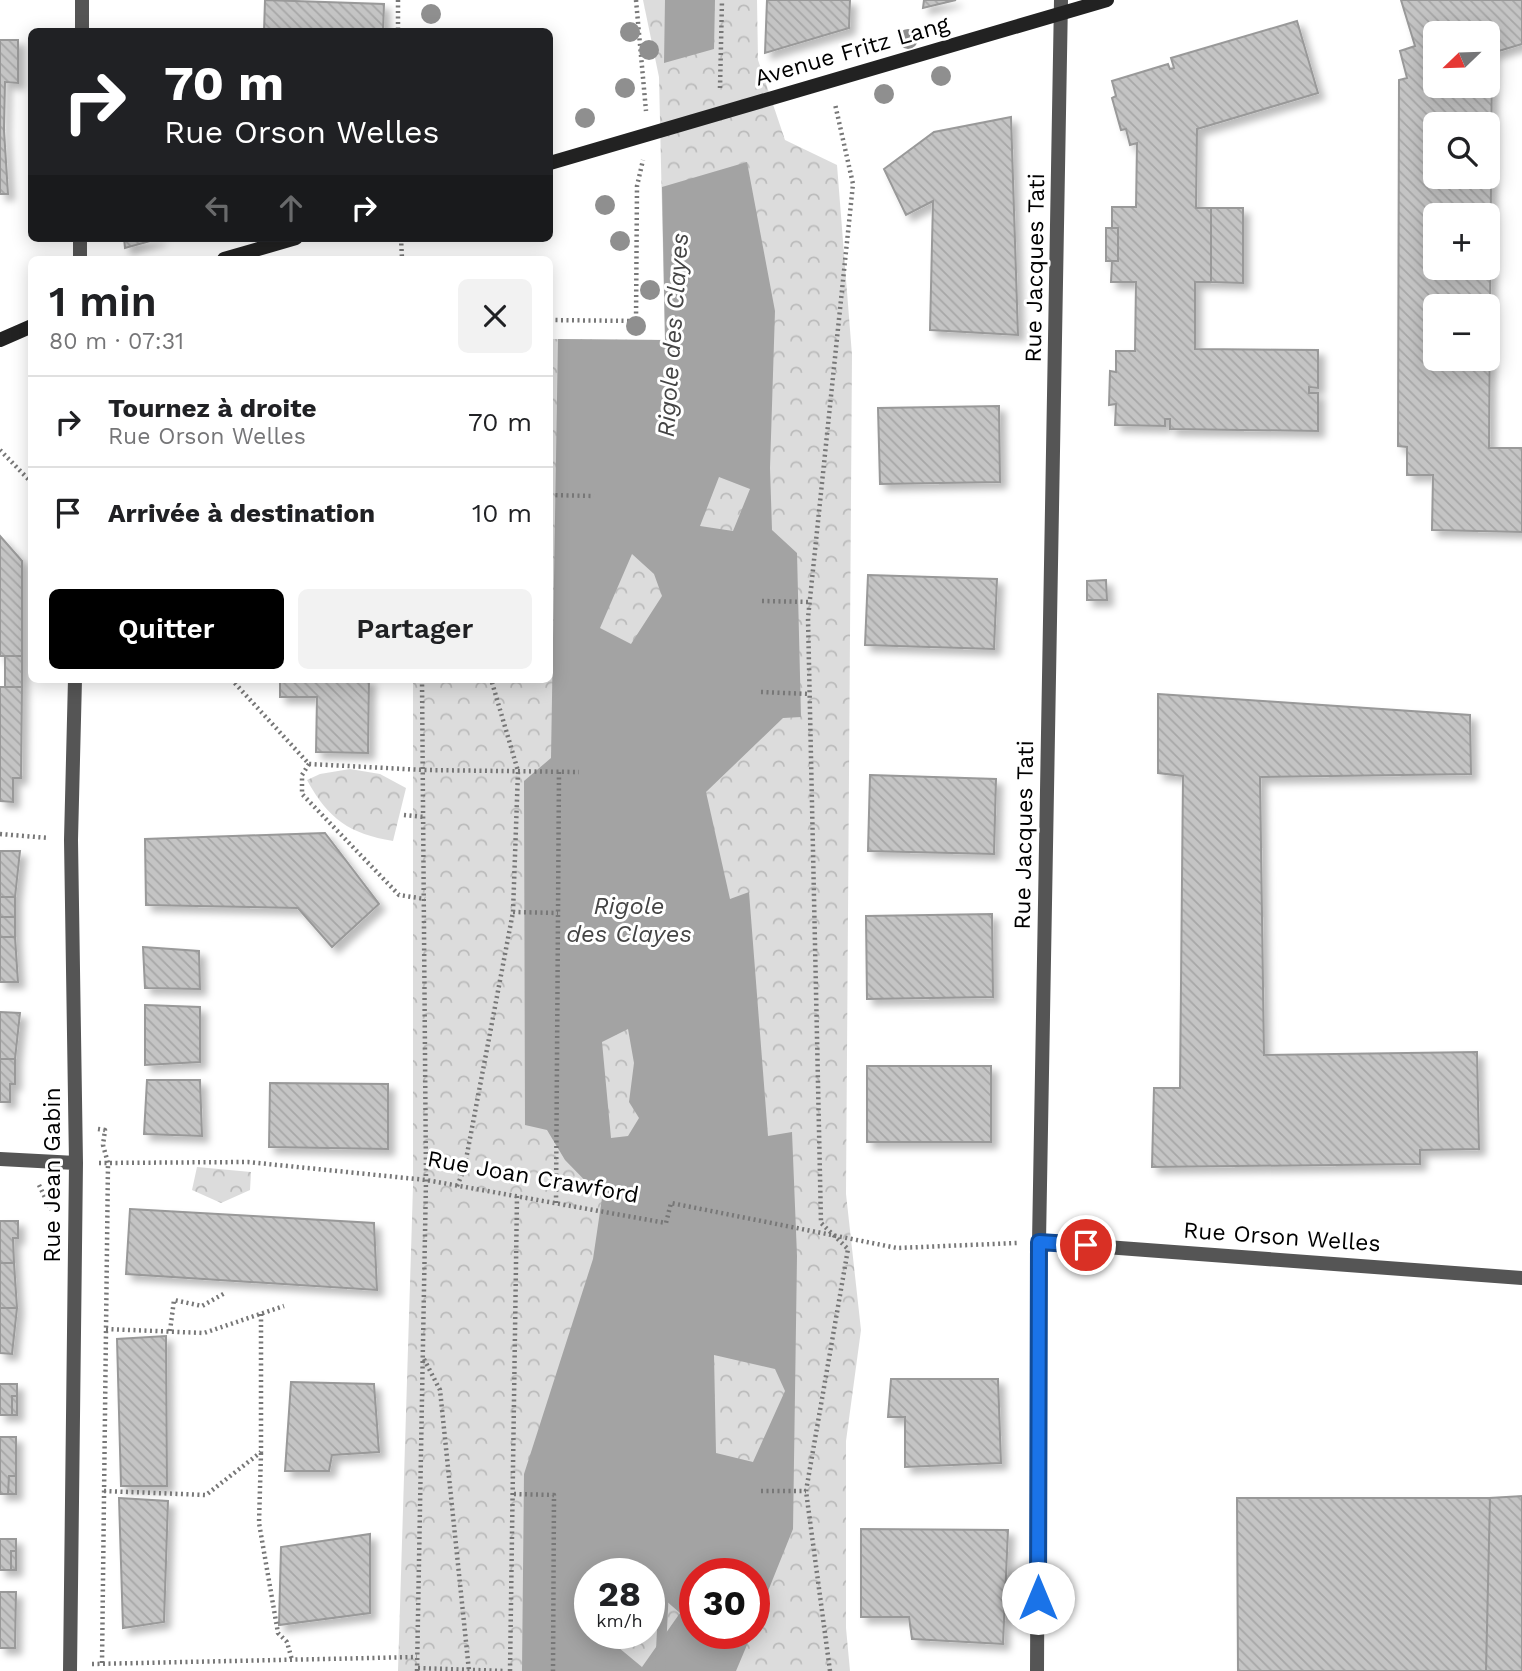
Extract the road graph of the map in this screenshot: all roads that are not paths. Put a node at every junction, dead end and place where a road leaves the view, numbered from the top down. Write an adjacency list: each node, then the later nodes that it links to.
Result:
1 (82, 0): 4 (street)
2 (1107, 0): 3 (street, Avenue Fritz Lang)
3 (1062, 6): 5 (street, Avenue Fritz Lang); 13 (street, Rue Jacques Tati)
4 (82, 28)
5 (553, 162)
6 (282, 242): 7 (street)
7 (235, 256)
8 (28, 328): 9 (street)
9 (0, 340)
10 (75, 683): 12 (street, Rue Jean Gabin)
11 (0, 1159): 12 (street)
12 (76, 1163): 15 (street, Rue Jean Gabin)
13 (1039, 1242): 14 (street, Rue Orson Welles); 16 (street, Rue Jacques Tati)
14 (1522, 1278)
15 (70, 1668)
16 (1037, 1671)

